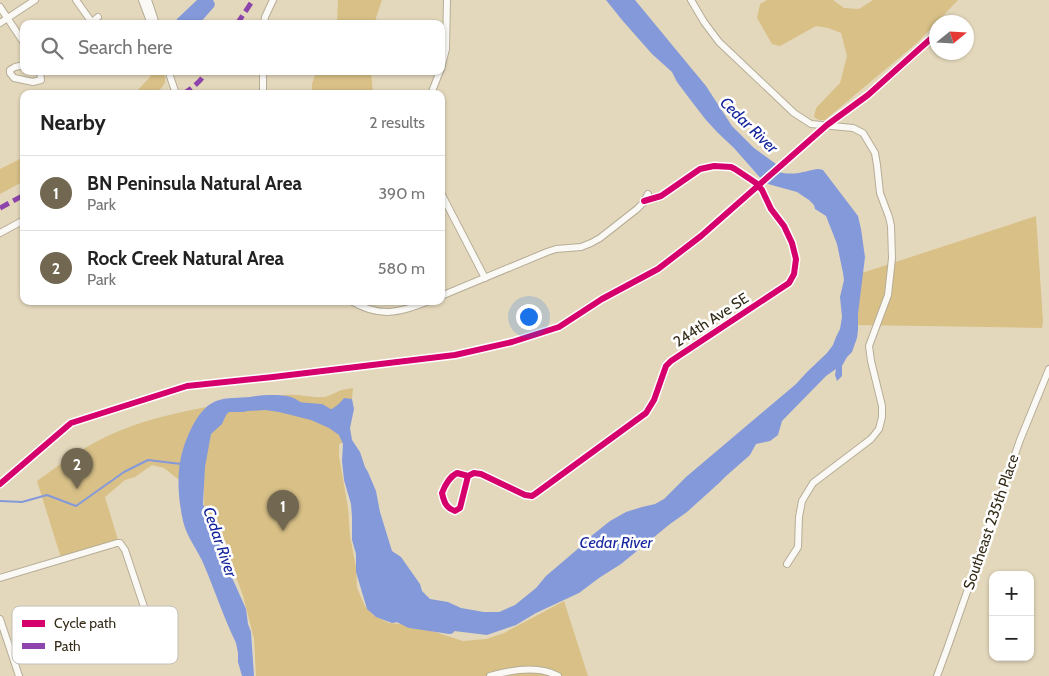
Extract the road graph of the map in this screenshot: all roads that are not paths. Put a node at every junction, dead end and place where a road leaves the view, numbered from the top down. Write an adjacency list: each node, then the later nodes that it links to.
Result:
1 (35, 0): 10 (street)
2 (76, 0): 11 (street)
3 (142, 0): 13 (street)
4 (148, 0): 14 (street)
5 (273, 0): 15 (street)
6 (447, 0): 18 (street)
7 (691, 0): 38 (street)
8 (0, 7): 10 (street)
9 (98, 17): 12 (street)
10 (8, 18): 16 (street); 17 (street)
11 (90, 20)
12 (95, 20)
13 (150, 20)
14 (155, 20)
15 (265, 20)
16 (0, 23)
17 (20, 37)
18 (445, 53)
19 (20, 65): 20 (street)
20 (40, 75)
21 (170, 75): 24 (street)
22 (263, 75): 25 (street)
23 (439, 75): 26 (street)
24 (175, 90)
25 (263, 90)
26 (433, 90)
27 (648, 194): 29 (street)
28 (445, 201): 32 (street)
29 (644, 201): 32 (street); 37 (street, 244th Ave SE)
30 (20, 222): 31 (street)
31 (0, 233)
32 (485, 278): 33 (street)
33 (445, 294)
34 (358, 305): 35 (street)
35 (418, 305)
36 (1049, 369): 47 (street, Southeast 235th Place)
37 (468, 476): 37 (street, 244th Ave SE)
38 (787, 564)
39 (0, 578): 40 (street)
40 (144, 606)
41 (0, 618): 42 (street)
42 (12, 655)
43 (15, 664): 44 (street)
44 (19, 676)
45 (490, 676): 46 (street)
46 (558, 676)
47 (937, 676)

